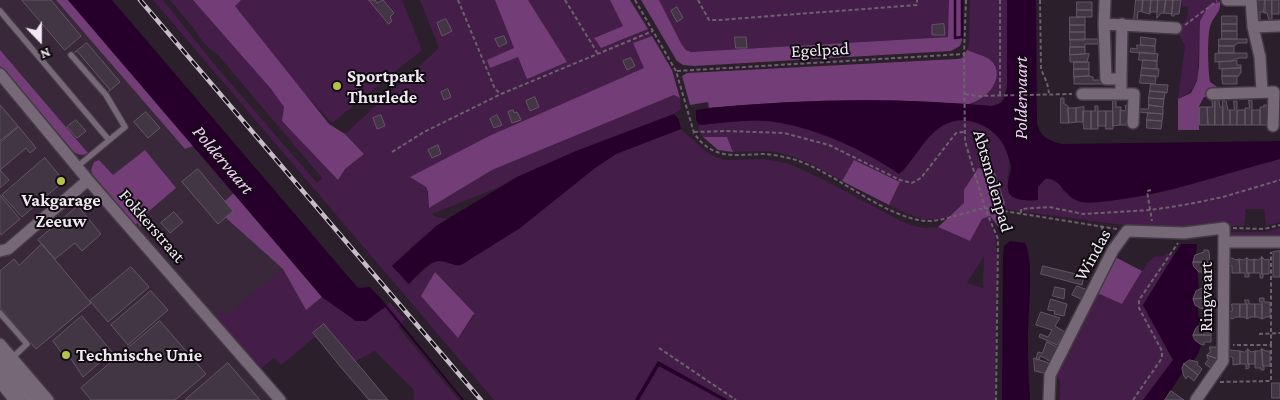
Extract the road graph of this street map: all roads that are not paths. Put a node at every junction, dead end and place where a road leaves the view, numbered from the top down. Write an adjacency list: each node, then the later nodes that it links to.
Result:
1 (1105, 0): 6 (street)
2 (1227, 0): 3 (street)
3 (1246, 0)
4 (1251, 0): 10 (street)
5 (0, 11): 20 (lane)
6 (1104, 24): 7 (street); 13 (street)
7 (1122, 24): 9 (street); 13 (street)
8 (1280, 26): 10 (street)
9 (1176, 28)
10 (1253, 28): 14 (street)
11 (71, 55): 20 (lane)
12 (0, 74): 21 (street, Fokkerstraat)
13 (1122, 79): 16 (street)
14 (1262, 92): 17 (street); 19 (street)
15 (1082, 94): 16 (street)
16 (1121, 94): 18 (street)
17 (1212, 94)
18 (1133, 124)
19 (1273, 126)
20 (109, 140): 21 (lane)
21 (78, 166): 22 (street, Fokkerstraat)
22 (88, 180): 25 (street); 34 (street, Fokkerstraat)
23 (1224, 242): 24 (street, Ringvaart); 30 (street, Windas); 35 (street, Ringvaart)
24 (1276, 242)
25 (0, 251)
26 (0, 312): 28 (lane)
27 (0, 344): 28 (street)
28 (6, 359): 32 (main road); 33 (street)
29 (0, 379): 31 (main road)
30 (1049, 399)
31 (17, 400)
32 (35, 400)
33 (48, 400)
34 (280, 400)
35 (1196, 400)

